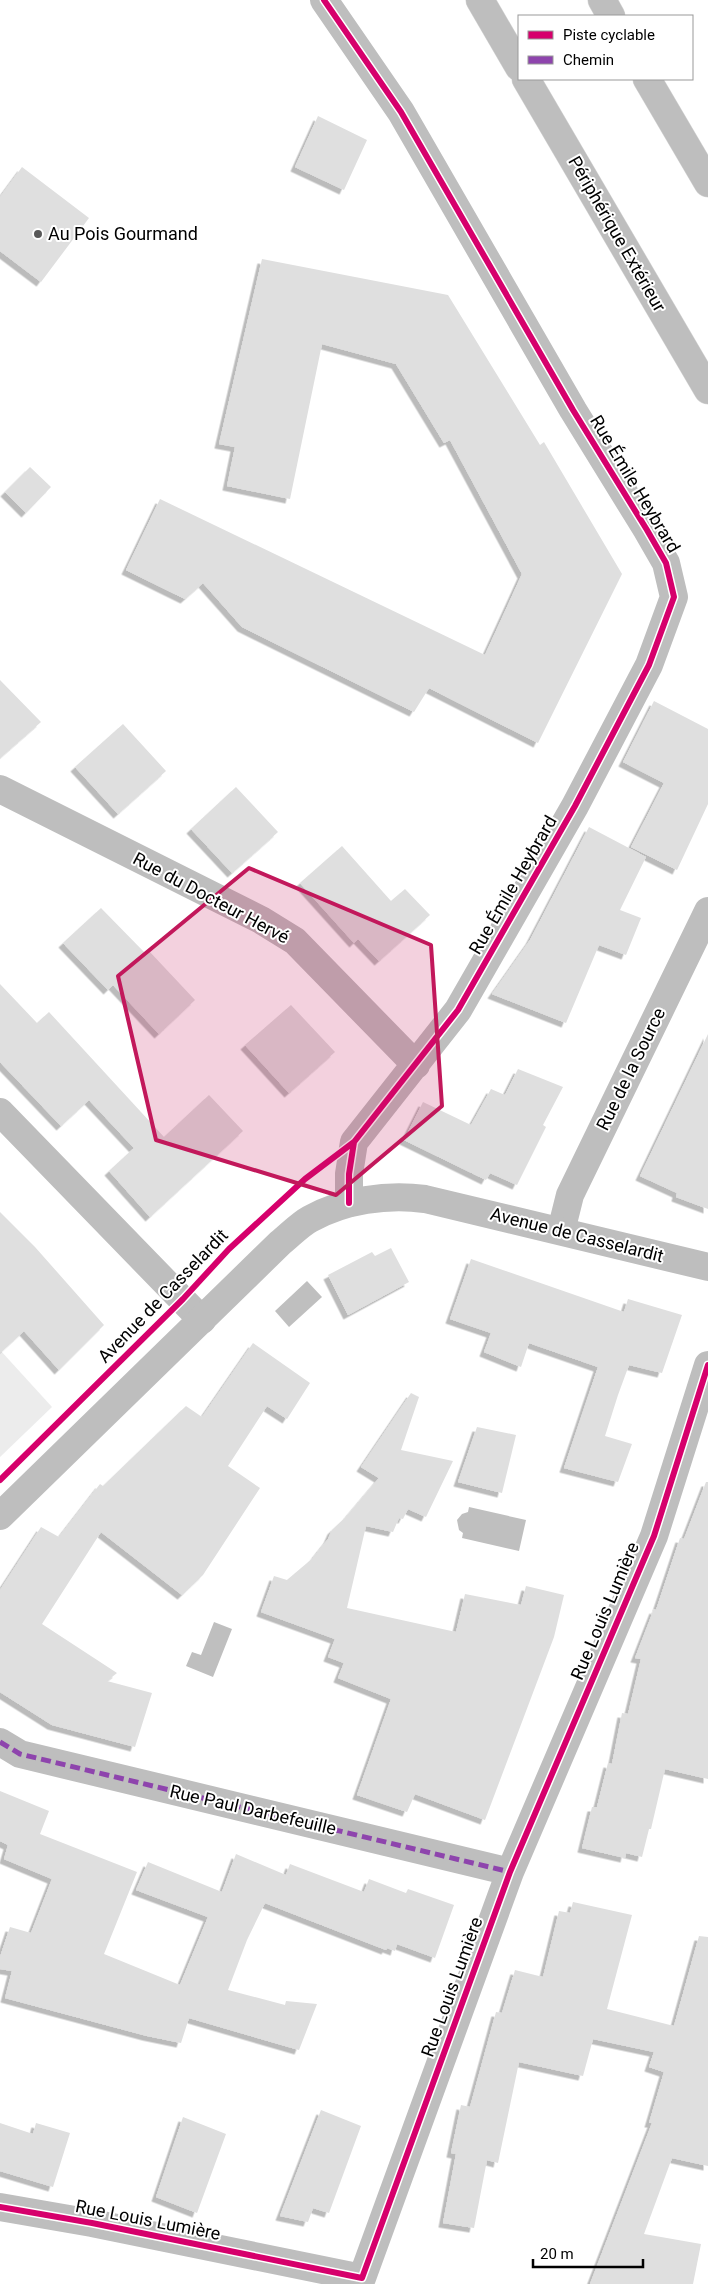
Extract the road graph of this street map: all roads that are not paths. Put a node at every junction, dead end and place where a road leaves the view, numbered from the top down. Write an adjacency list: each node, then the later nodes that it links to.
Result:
1 (324, 0): 12 (main road, Rue Émile Heybrard)
2 (480, 0): 5 (main road)
3 (602, 0): 4 (main road)
4 (610, 15)
5 (518, 65)
6 (527, 80): 9 (main road, Périphérique Extérieur)
7 (648, 80): 8 (main road)
8 (708, 183)
9 (708, 390)
10 (0, 789): 12 (main road, Rue du Docteur Hervé)
11 (708, 910): 15 (main road, Rue de la Source)
12 (416, 1065): 14 (main road, Rue Émile Heybrard)
13 (0, 1112): 17 (main road)
14 (349, 1203): 15 (main road, Avenue de Casselardit); 17 (main road, Avenue de Casselardit)
15 (561, 1231): 16 (main road, Avenue de Casselardit)
16 (708, 1267)
17 (202, 1320): 19 (main road, Avenue de Casselardit)
18 (708, 1365): 21 (main road, Rue Louis Lumière)
19 (0, 1516)
20 (0, 1742): 21 (main road, Rue Paul Darbefeuille)
21 (510, 1872): 23 (main road, Rue Louis Lumière)
22 (0, 2208): 23 (main road, Rue Louis Lumière)
23 (365, 2281)

